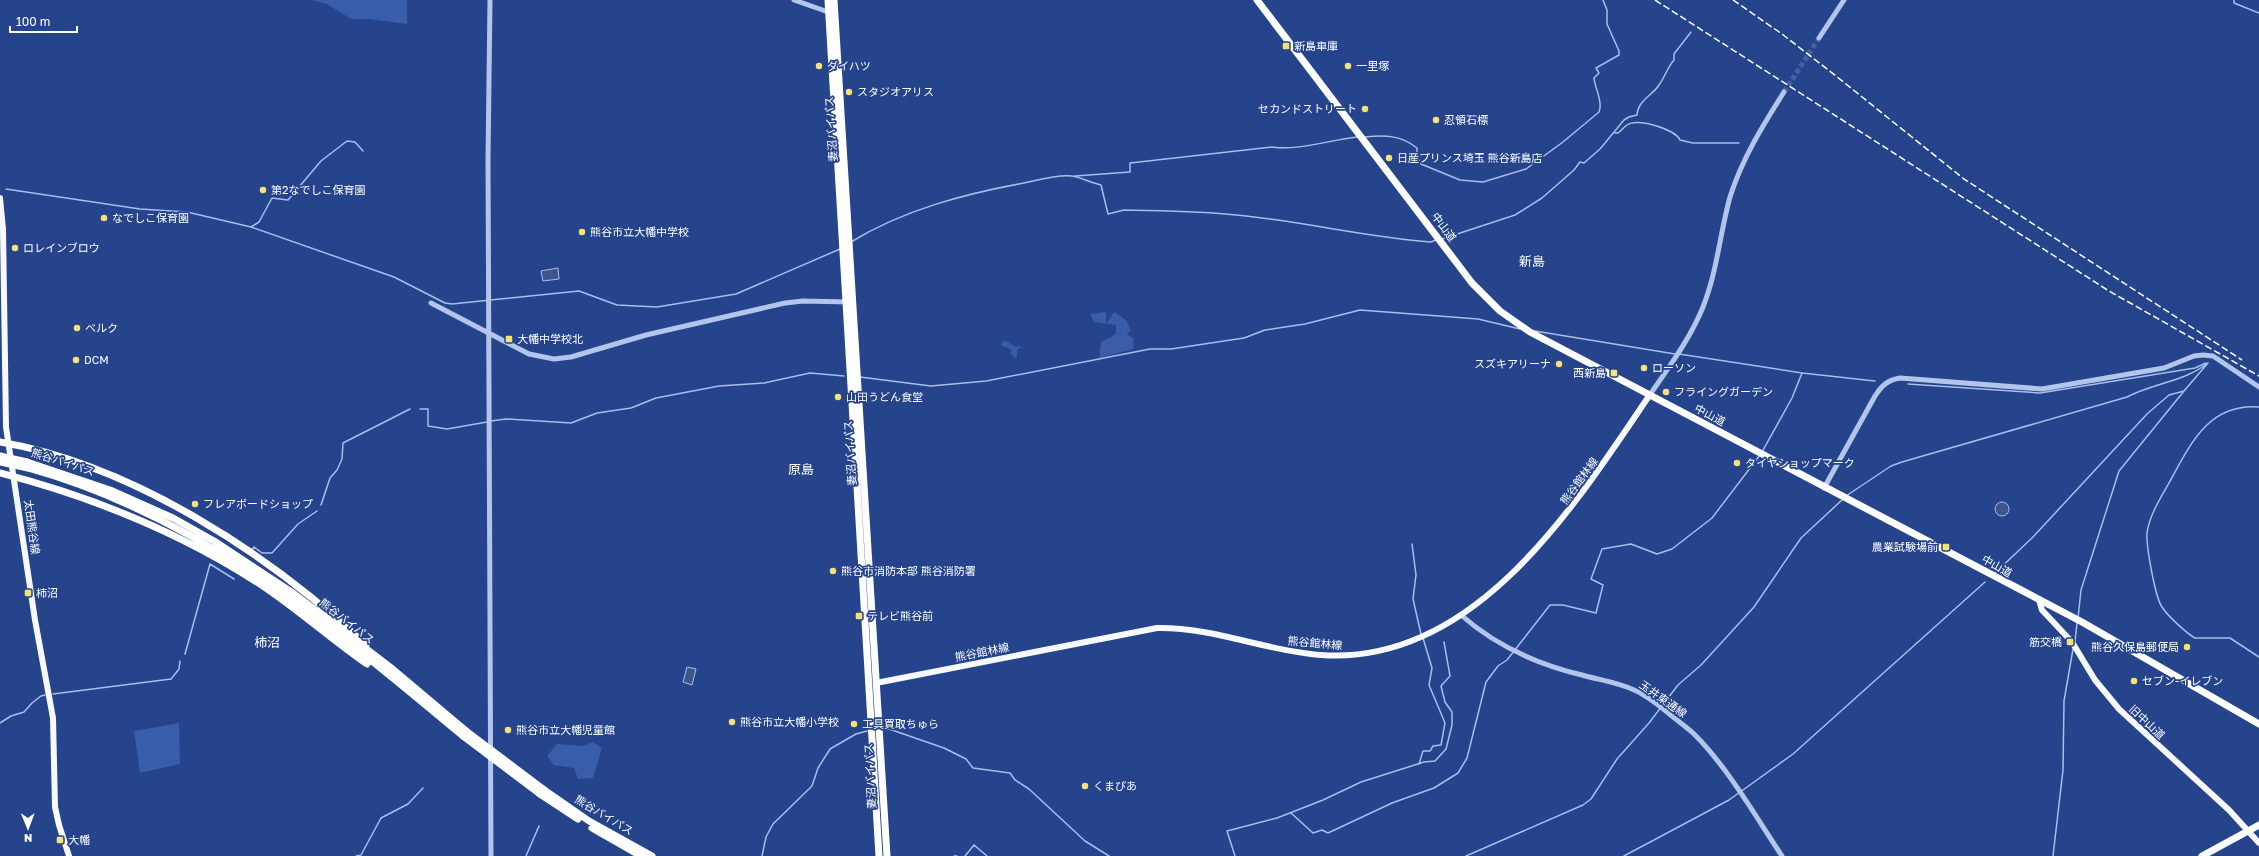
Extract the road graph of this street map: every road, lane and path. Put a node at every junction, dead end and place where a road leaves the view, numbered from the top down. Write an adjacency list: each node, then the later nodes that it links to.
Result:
1 (490, 0): 13 (street)
2 (794, 0): 7 (street)
3 (828, 0): 7 (highway, 妻沼バイパス)
4 (834, 0): 7 (highway, 妻沼バイパス)
5 (1257, 0): 15 (highway, 中山道)
6 (1844, 0): 8 (street)
7 (832, 13): 12 (highway, 妻沼バイパス)
8 (1819, 38)
9 (1784, 92): 15 (street)
10 (0, 198): 17 (main road, 太田熊谷線)
11 (431, 302): 13 (street)
12 (849, 302): 13 (street); 27 (highway, 妻沼バイパス); 41 (highway, 妻沼バイパス)
13 (488, 332): 37 (street)
14 (2259, 387): 23 (street)
15 (1649, 396): 23 (highway, 中山道); 25 (main road, 熊谷館林線)
16 (0, 442): 17 (highway)
17 (8, 444): 22 (main road, 太田熊谷線); 26 (highway)
18 (0, 456): 20 (highway, 熊谷バイパス, bridge)
19 (0, 462): 20 (highway, 熊谷バイパス, bridge)
20 (28, 465): 26 (highway, 熊谷バイパス); 28 (highway, 熊谷バイパス)
21 (0, 473): 22 (highway)
22 (15, 477): 28 (highway); 36 (main road, 太田熊谷線)
23 (1824, 488): 24 (highway, 中山道)
24 (2039, 600): 29 (highway, 中山道); 33 (main road, 旧中山道)
25 (1461, 615): 27 (main road, 熊谷館林線); 43 (street, 玉井東通線)
26 (390, 666): 30 (highway, 熊谷バイパス)
27 (876, 683): 42 (highway, 妻沼バイパス)
28 (412, 693): 30 (highway, 熊谷バイパス)
29 (2259, 724)
30 (464, 733): 31 (highway, 熊谷バイパス, bridge)
31 (541, 792): 34 (highway, 熊谷バイパス); 40 (highway, 熊谷バイパス)
32 (2259, 825): 33 (highway)
33 (2248, 831): 35 (main road, 旧中山道); 44 (highway)
34 (607, 837): 38 (highway); 39 (highway, 熊谷バイパス)
35 (2259, 843)
36 (69, 856)
37 (491, 856)
38 (635, 856)
39 (641, 856)
40 (652, 856)
41 (878, 856)
42 (887, 856)
43 (1782, 856)
44 (2202, 856)

